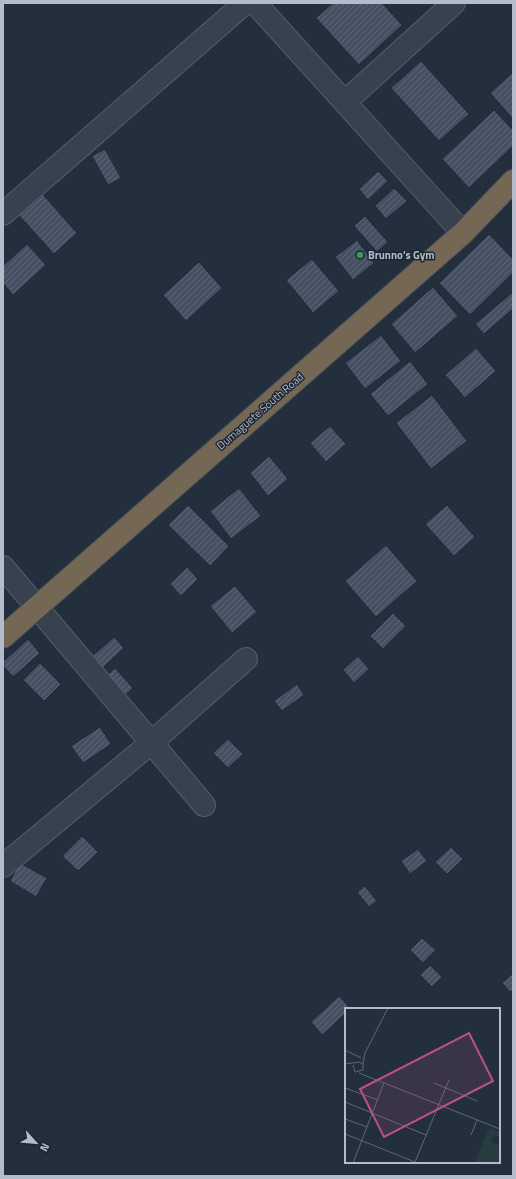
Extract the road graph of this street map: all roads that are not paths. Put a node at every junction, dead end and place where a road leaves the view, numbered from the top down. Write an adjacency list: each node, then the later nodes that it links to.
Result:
1 (245, 3): 6 (street)
2 (255, 3): 4 (street)
3 (454, 3): 4 (street)
4 (345, 102): 7 (street)
5 (513, 181): 7 (highway, Dumaguete South Road)
6 (3, 214)
7 (463, 233): 9 (highway, Dumaguete South Road)
8 (3, 567): 9 (street)
9 (36, 607): 10 (highway, Dumaguete South Road); 12 (street)
10 (3, 637)
11 (246, 659): 12 (street)
12 (151, 743): 13 (street); 14 (street)
13 (204, 805)
14 (3, 866)

